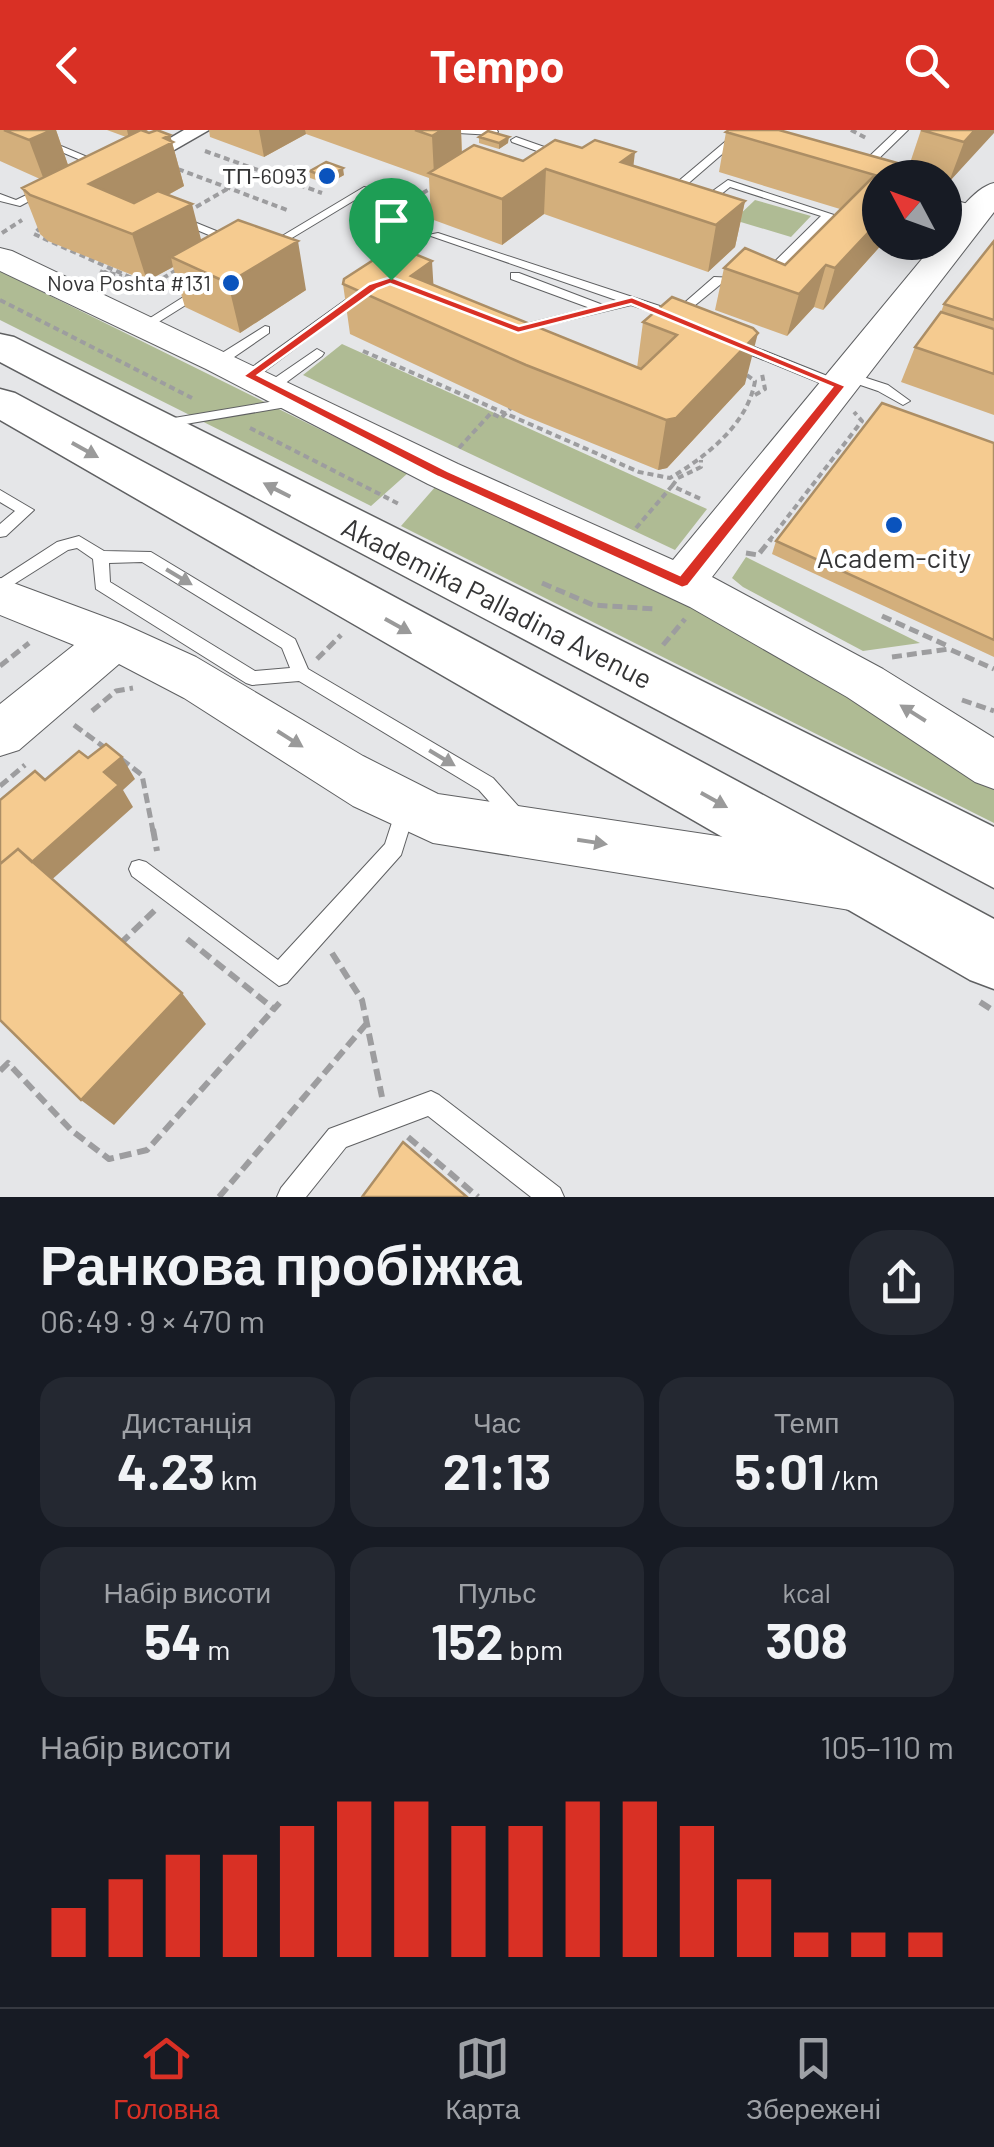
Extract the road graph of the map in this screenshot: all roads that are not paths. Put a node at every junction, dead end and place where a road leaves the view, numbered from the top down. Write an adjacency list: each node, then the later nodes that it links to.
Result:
1 (14, 130): 14 (lane)
2 (199, 130): 15 (street)
3 (458, 130): 6 (lane)
4 (745, 130): 8 (lane)
5 (903, 130): 13 (lane)
6 (493, 132)
7 (516, 140): 10 (lane)
8 (732, 142): 9 (lane); 19 (lane)
9 (750, 146)
10 (567, 158): 11 (lane); 12 (lane)
11 (584, 164)
12 (554, 167)
13 (839, 171)
14 (83, 172)
15 (108, 179)
16 (655, 186): 19 (lane)
17 (52, 187): 20 (lane)
18 (368, 189): 26 (lane)
19 (672, 192): 32 (lane)
20 (0, 196)
21 (980, 200): 43 (street)
22 (158, 226): 24 (lane)
23 (434, 235): 30 (lane)
24 (243, 245)
25 (1, 246): 35 (street)
26 (260, 252)
27 (516, 276): 31 (lane)
28 (212, 283): 35 (lane)
29 (373, 286): 42 (lane)
30 (632, 301): 31 (lane); 32 (lane)
31 (602, 308): 37 (lane)
32 (677, 316): 34 (lane)
33 (501, 322): 37 (lane)
34 (692, 324)
35 (145, 325): 42 (street)
36 (265, 330): 42 (lane)
37 (518, 330): 38 (lane)
38 (537, 337)
39 (724, 338): 43 (lane)
40 (0, 346): 46 (highway, Akademika Palladina Avenue)
41 (317, 353): 42 (lane)
42 (260, 381): 46 (lane); 51 (street)
43 (844, 381): 44 (lane); 51 (street)
44 (903, 401)
45 (0, 402): 61 (highway, one-way to 61)
46 (153, 426): 59 (highway, Akademika Palladina Avenue, one-way to 46)
47 (0, 495): 48 (lane)
48 (0, 532)
49 (101, 557): 50 (lane); 54 (lane, one-way to 54); 54 (lane)
50 (0, 587)
51 (670, 595): 56 (street, one-way to 51)
52 (0, 596): 53 (street)
53 (113, 641): 55 (street); 57 (street, one-way to 57)
54 (301, 674): 58 (lane, one-way to 58)
55 (15, 748)
56 (994, 766)
57 (406, 806): 58 (street); 60 (lane)
58 (528, 832): 61 (street, one-way to 61)
59 (994, 859)
60 (156, 882)
61 (873, 887): 62 (highway)
62 (994, 956)
63 (290, 1197): 64 (lane)
64 (551, 1197)

